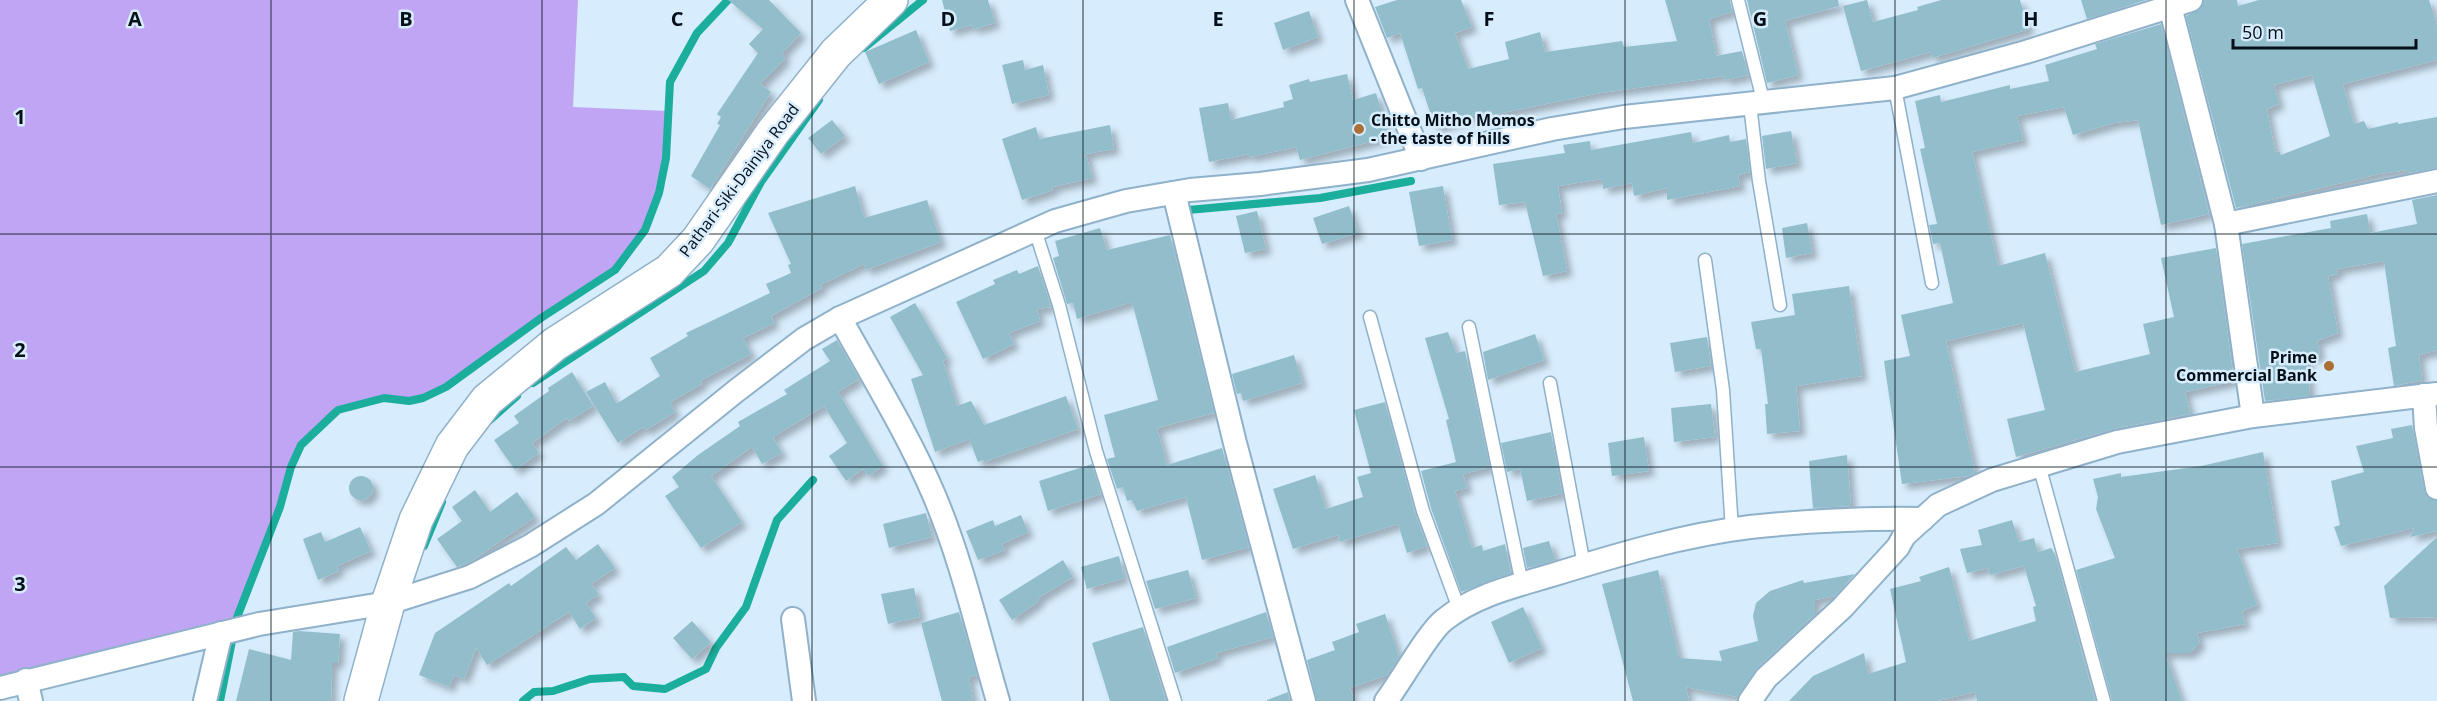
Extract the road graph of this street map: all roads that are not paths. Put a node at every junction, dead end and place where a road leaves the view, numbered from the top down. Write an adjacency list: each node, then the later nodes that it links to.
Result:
1 (891, 0): 27 (main road, Pathari-Siki-Dainiya Road)
2 (1357, 0): 7 (street)
3 (1738, 0): 6 (lane)
4 (2181, 2): 5 (street); 10 (street)
5 (1895, 88): 6 (street); 13 (lane)
6 (1757, 104): 7 (street); 14 (lane)
7 (1421, 159): 9 (street)
8 (2437, 181): 10 (street)
9 (1174, 193): 11 (street); 38 (street)
10 (2226, 224): 20 (street)
11 (1035, 230): 16 (street); 37 (lane)
12 (1705, 260): 24 (lane)
13 (1932, 283)
14 (1780, 305)
15 (1370, 316): 28 (lane)
16 (840, 318): 27 (street); 36 (street)
17 (1469, 327): 26 (lane)
18 (1550, 383): 25 (lane)
19 (2431, 395): 20 (street); 22 (street)
20 (2253, 416): 21 (street)
21 (2039, 465): 23 (street); 41 (lane)
22 (2437, 488)
23 (1923, 519): 24 (street); 40 (street)
24 (1732, 530): 25 (street)
25 (1584, 565): 26 (street)
26 (1522, 584): 28 (street)
27 (388, 603): 30 (street); 34 (main road, Pathari-Siki-Dainiya Road)
28 (1459, 609): 39 (street)
29 (793, 619): 35 (street)
30 (221, 633): 32 (street); 33 (street)
31 (0, 688): 32 (street)
32 (28, 691)
33 (205, 701)
34 (361, 701)
35 (804, 701)
36 (998, 701)
37 (1175, 701)
38 (1304, 701)
39 (1386, 701)
40 (1750, 701)
41 (2104, 701)

